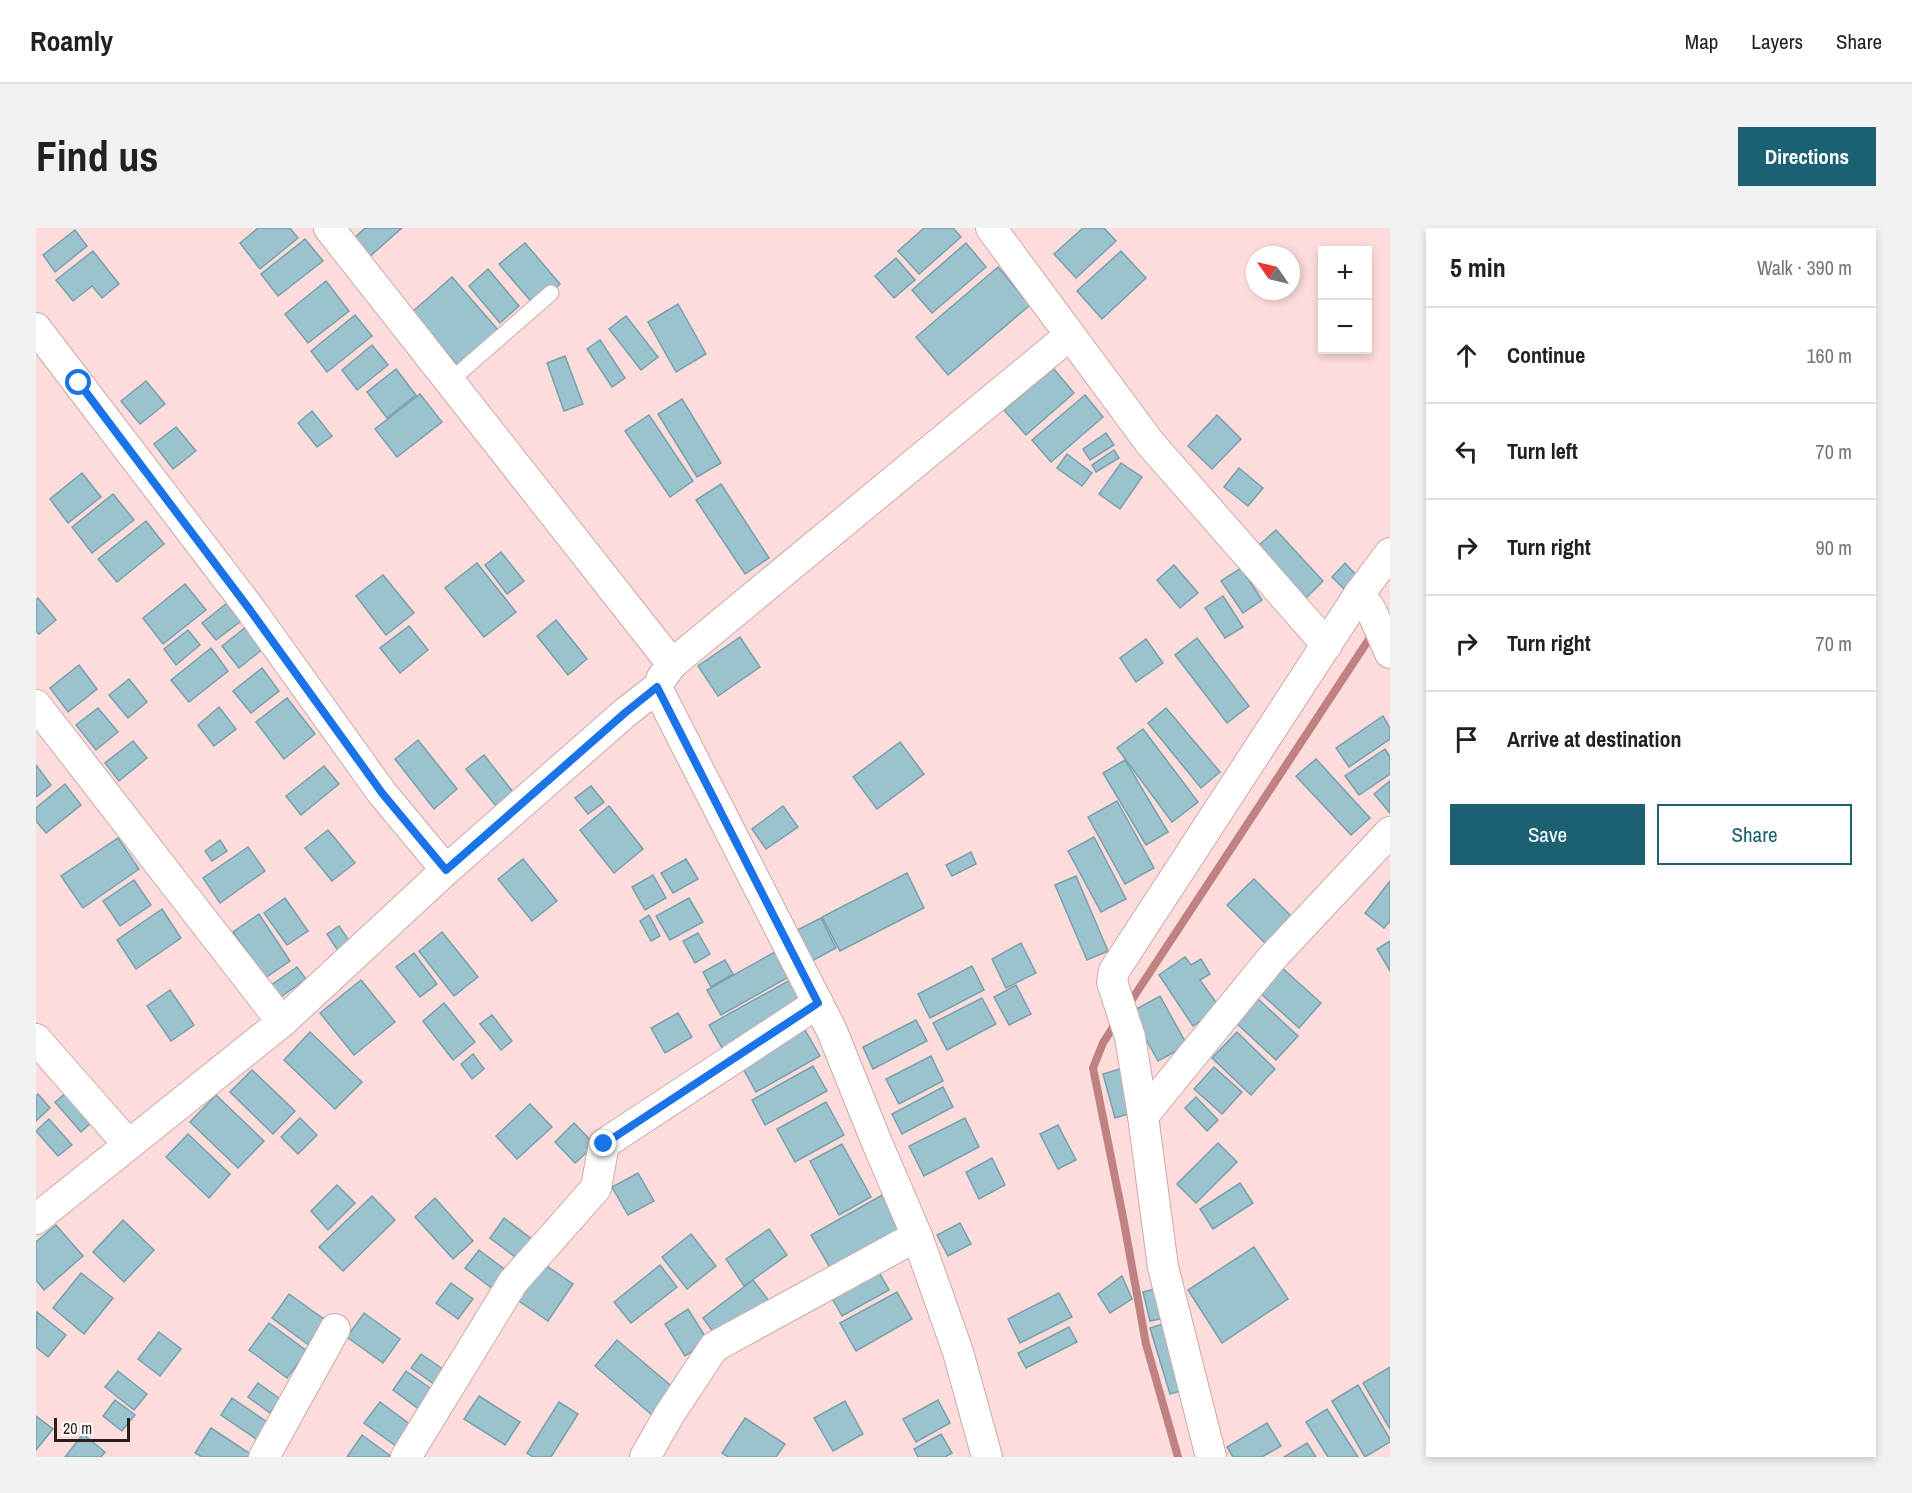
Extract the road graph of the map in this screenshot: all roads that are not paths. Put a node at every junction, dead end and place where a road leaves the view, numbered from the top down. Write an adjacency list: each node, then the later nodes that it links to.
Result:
1 (329, 228): 6 (street)
2 (991, 228): 5 (street)
3 (551, 293): 6 (lane)
4 (36, 328): 14 (street)
5 (1070, 335): 9 (street); 11 (street)
6 (449, 382): 11 (street)
7 (1390, 553): 8 (street)
8 (1366, 602): 9 (street); 10 (street)
9 (1327, 645): 18 (street)
10 (1387, 647)
11 (664, 676): 14 (street); 15 (street)
12 (36, 705): 16 (street)
13 (1390, 832): 18 (street)
14 (446, 870): 16 (street)
15 (818, 1003): 21 (street); 24 (street)
16 (282, 1022): 19 (street)
17 (36, 1039): 19 (street)
18 (1143, 1116): 27 (street)
19 (128, 1144): 20 (street)
20 (36, 1219)
21 (917, 1236): 25 (street); 26 (street)
22 (335, 1329): 23 (street)
23 (264, 1457)
24 (406, 1457)
25 (645, 1457)
26 (987, 1457)
27 (1211, 1457)

